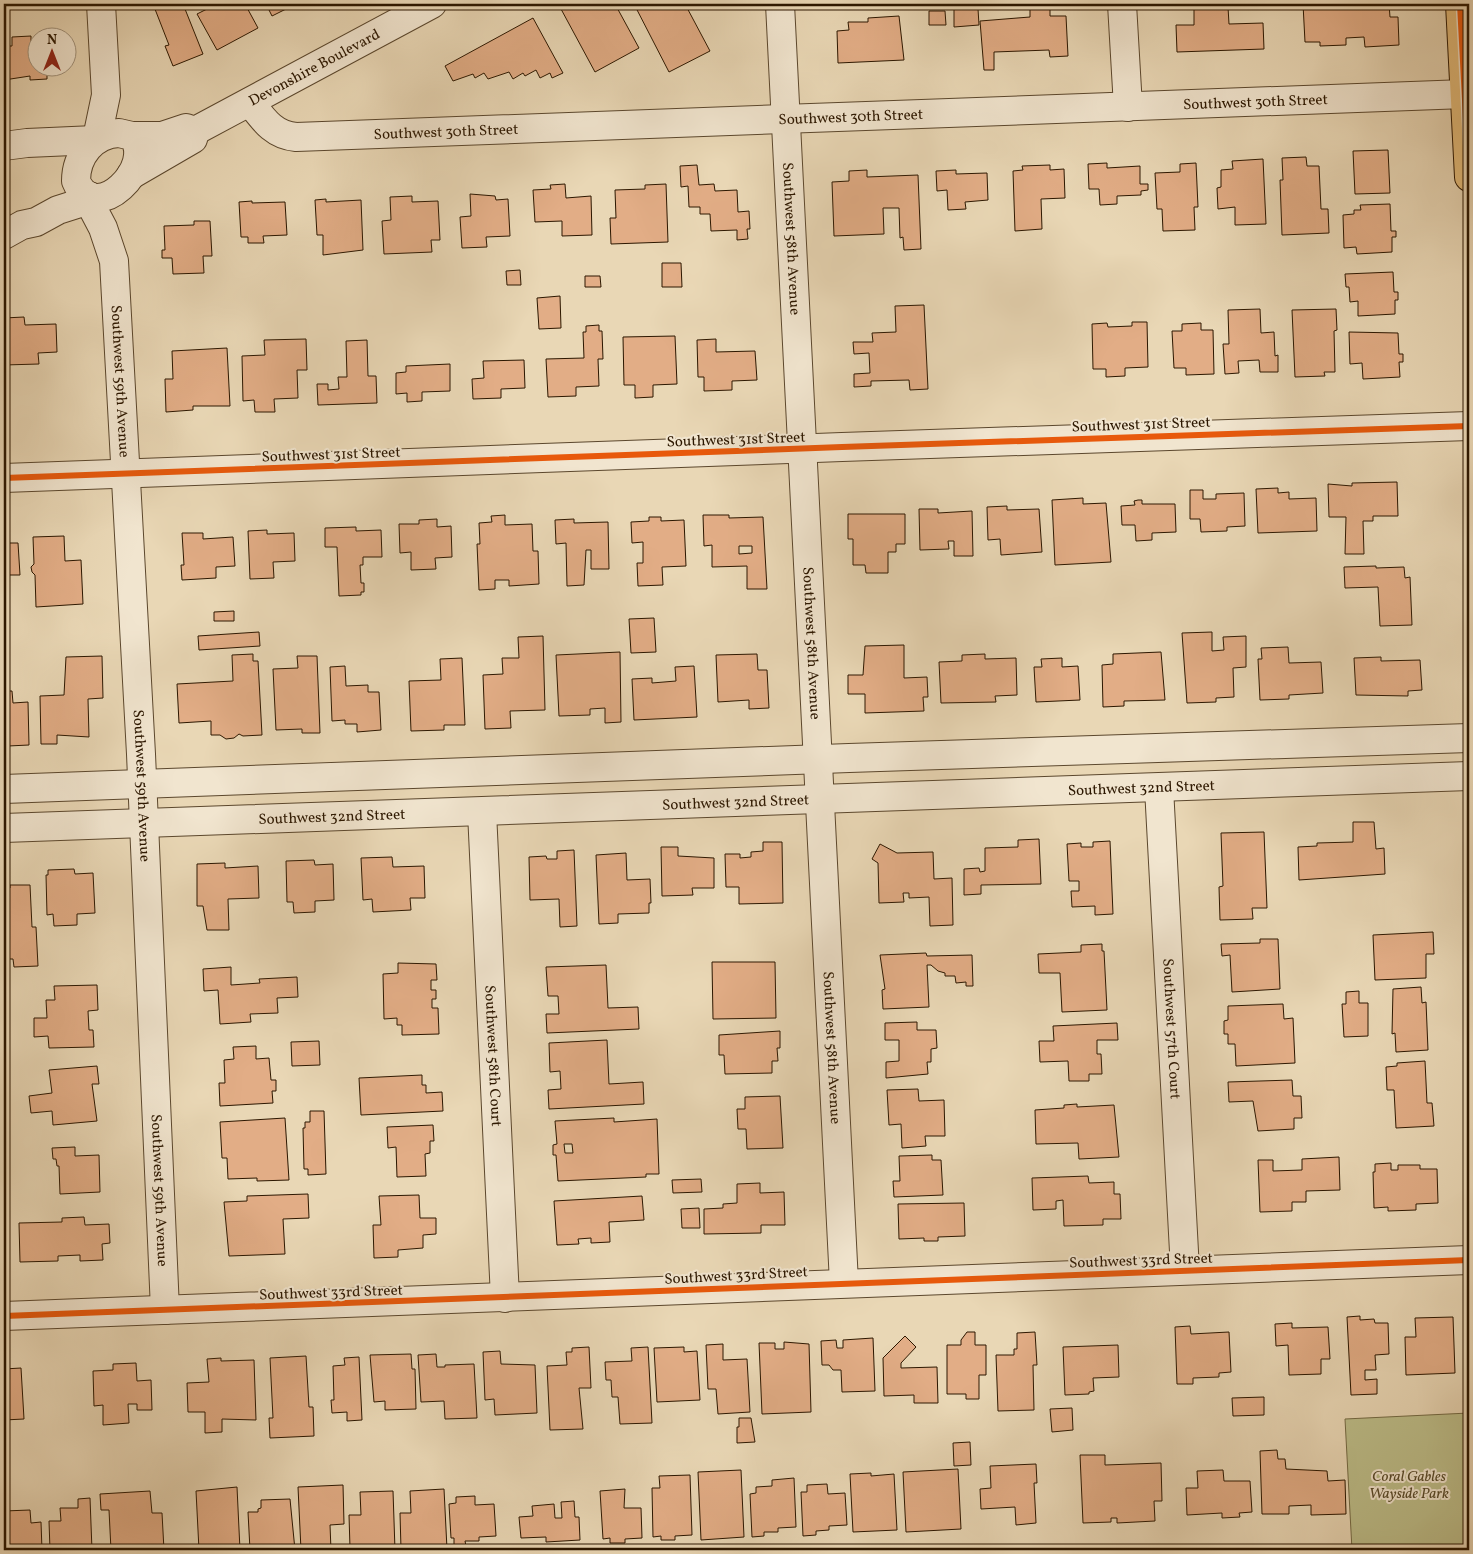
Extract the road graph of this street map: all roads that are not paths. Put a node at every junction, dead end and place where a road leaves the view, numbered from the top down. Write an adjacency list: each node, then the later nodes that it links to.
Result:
1 (101, 4): 7 (street)
2 (432, 4): 8 (street, Devonshire Boulevard)
3 (780, 4): 10 (street, Southwest 58th Avenue)
4 (1122, 4): 9 (street)
5 (1460, 4): 6 (main road)
6 (1466, 79): 9 (street, Southwest 30th Street); 15 (main road)
7 (106, 95): 12 (street); 13 (street)
8 (250, 102): 10 (street, Southwest 30th Street); 11 (street, Devonshire Boulevard)
9 (1128, 107): 10 (street, Southwest 30th Street)
10 (785, 119): 21 (street, Southwest 58th Avenue)
11 (196, 130): 12 (street, Devonshire Boulevard); 16 (street, Devonshire Boulevard)
12 (129, 135): 13 (street); 16 (street)
13 (96, 139): 14 (street); 17 (street)
14 (10, 146): 17 (street)
15 (1469, 177)
16 (125, 182): 17 (street); 19 (street, Southwest 59th Avenue)
17 (83, 184): 18 (street); 19 (street, Southwest 59th Avenue)
18 (13, 230)
19 (114, 261): 22 (street, Southwest 59th Avenue)
20 (1469, 426): 21 (street, Southwest 31st Street)
21 (802, 449): 22 (street, Southwest 31st Street); 25 (street, Southwest 58th Avenue)
22 (124, 474): 23 (street, Southwest 31st Street); 27 (street, Southwest 59th Avenue)
23 (4, 478)
24 (1469, 738): 25 (street)
25 (819, 759): 27 (street); 30 (street, Southwest 58th Avenue)
26 (1469, 776): 28 (street, Southwest 32nd Street)
27 (142, 784): 29 (street); 32 (street, Southwest 59th Avenue)
28 (1159, 788): 30 (street, Southwest 32nd Street); 35 (street, Southwest 57th Court)
29 (4, 790)
30 (820, 798): 31 (street, Southwest 32nd Street); 36 (street, Southwest 58th Avenue)
31 (482, 812): 32 (street, Southwest 32nd Street); 37 (street, Southwest 58th Court)
32 (143, 823): 33 (street, Southwest 32nd Street); 38 (street, Southwest 59th Avenue)
33 (4, 828)
34 (1469, 1260): 35 (street, Southwest 33rd Street)
35 (1185, 1270): 36 (street, Southwest 33rd Street)
36 (844, 1283): 37 (street, Southwest 33rd Street)
37 (505, 1298): 38 (street, Southwest 33rd Street)
38 (165, 1310): 39 (street, Southwest 33rd Street)
39 (4, 1316)

